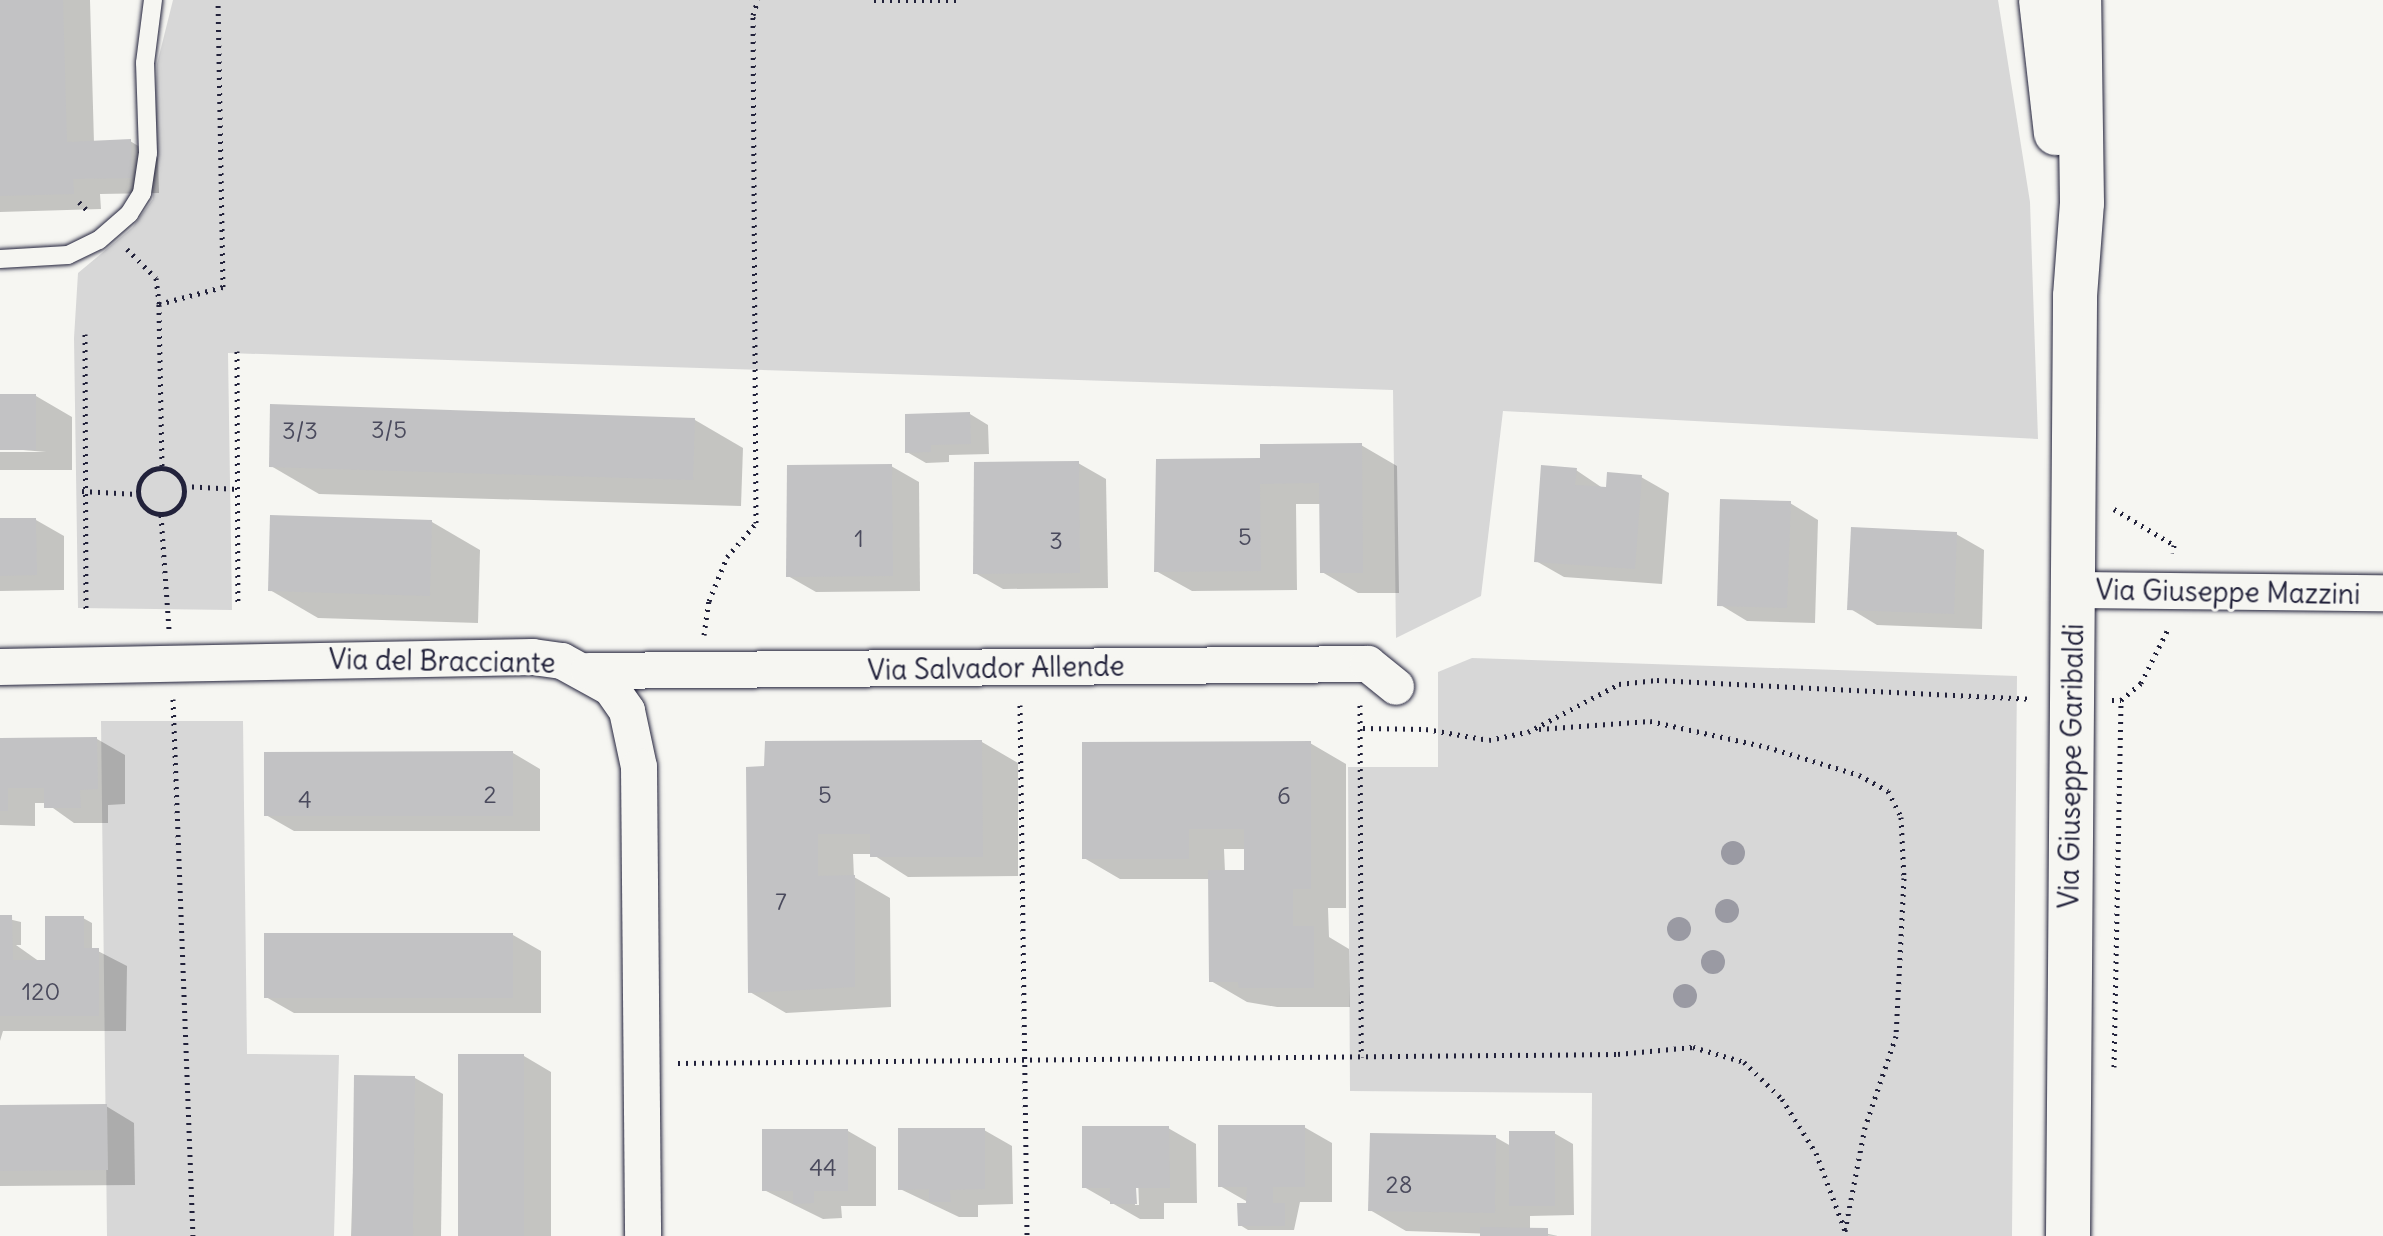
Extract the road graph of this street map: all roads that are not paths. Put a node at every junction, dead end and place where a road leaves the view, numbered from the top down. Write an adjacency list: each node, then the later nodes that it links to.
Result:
1 (153, 0): 4 (lane)
2 (2041, 0): 5 (street, Via Giuseppe Garibaldi)
3 (2079, 0): 5 (street, Via Giuseppe Garibaldi)
4 (0, 259)
5 (2075, 296): 6 (street, Via Giuseppe Garibaldi)
6 (2073, 590): 7 (street, Via Giuseppe Mazzini); 12 (street, Via Giuseppe Garibaldi)
7 (2383, 593)
8 (0, 667): 9 (street, Via del Bracciante)
9 (589, 671): 10 (street, Via Salvador Allende); 11 (street, Via del Bracciante)
10 (1396, 687)
11 (643, 1236)
12 (2068, 1236)

